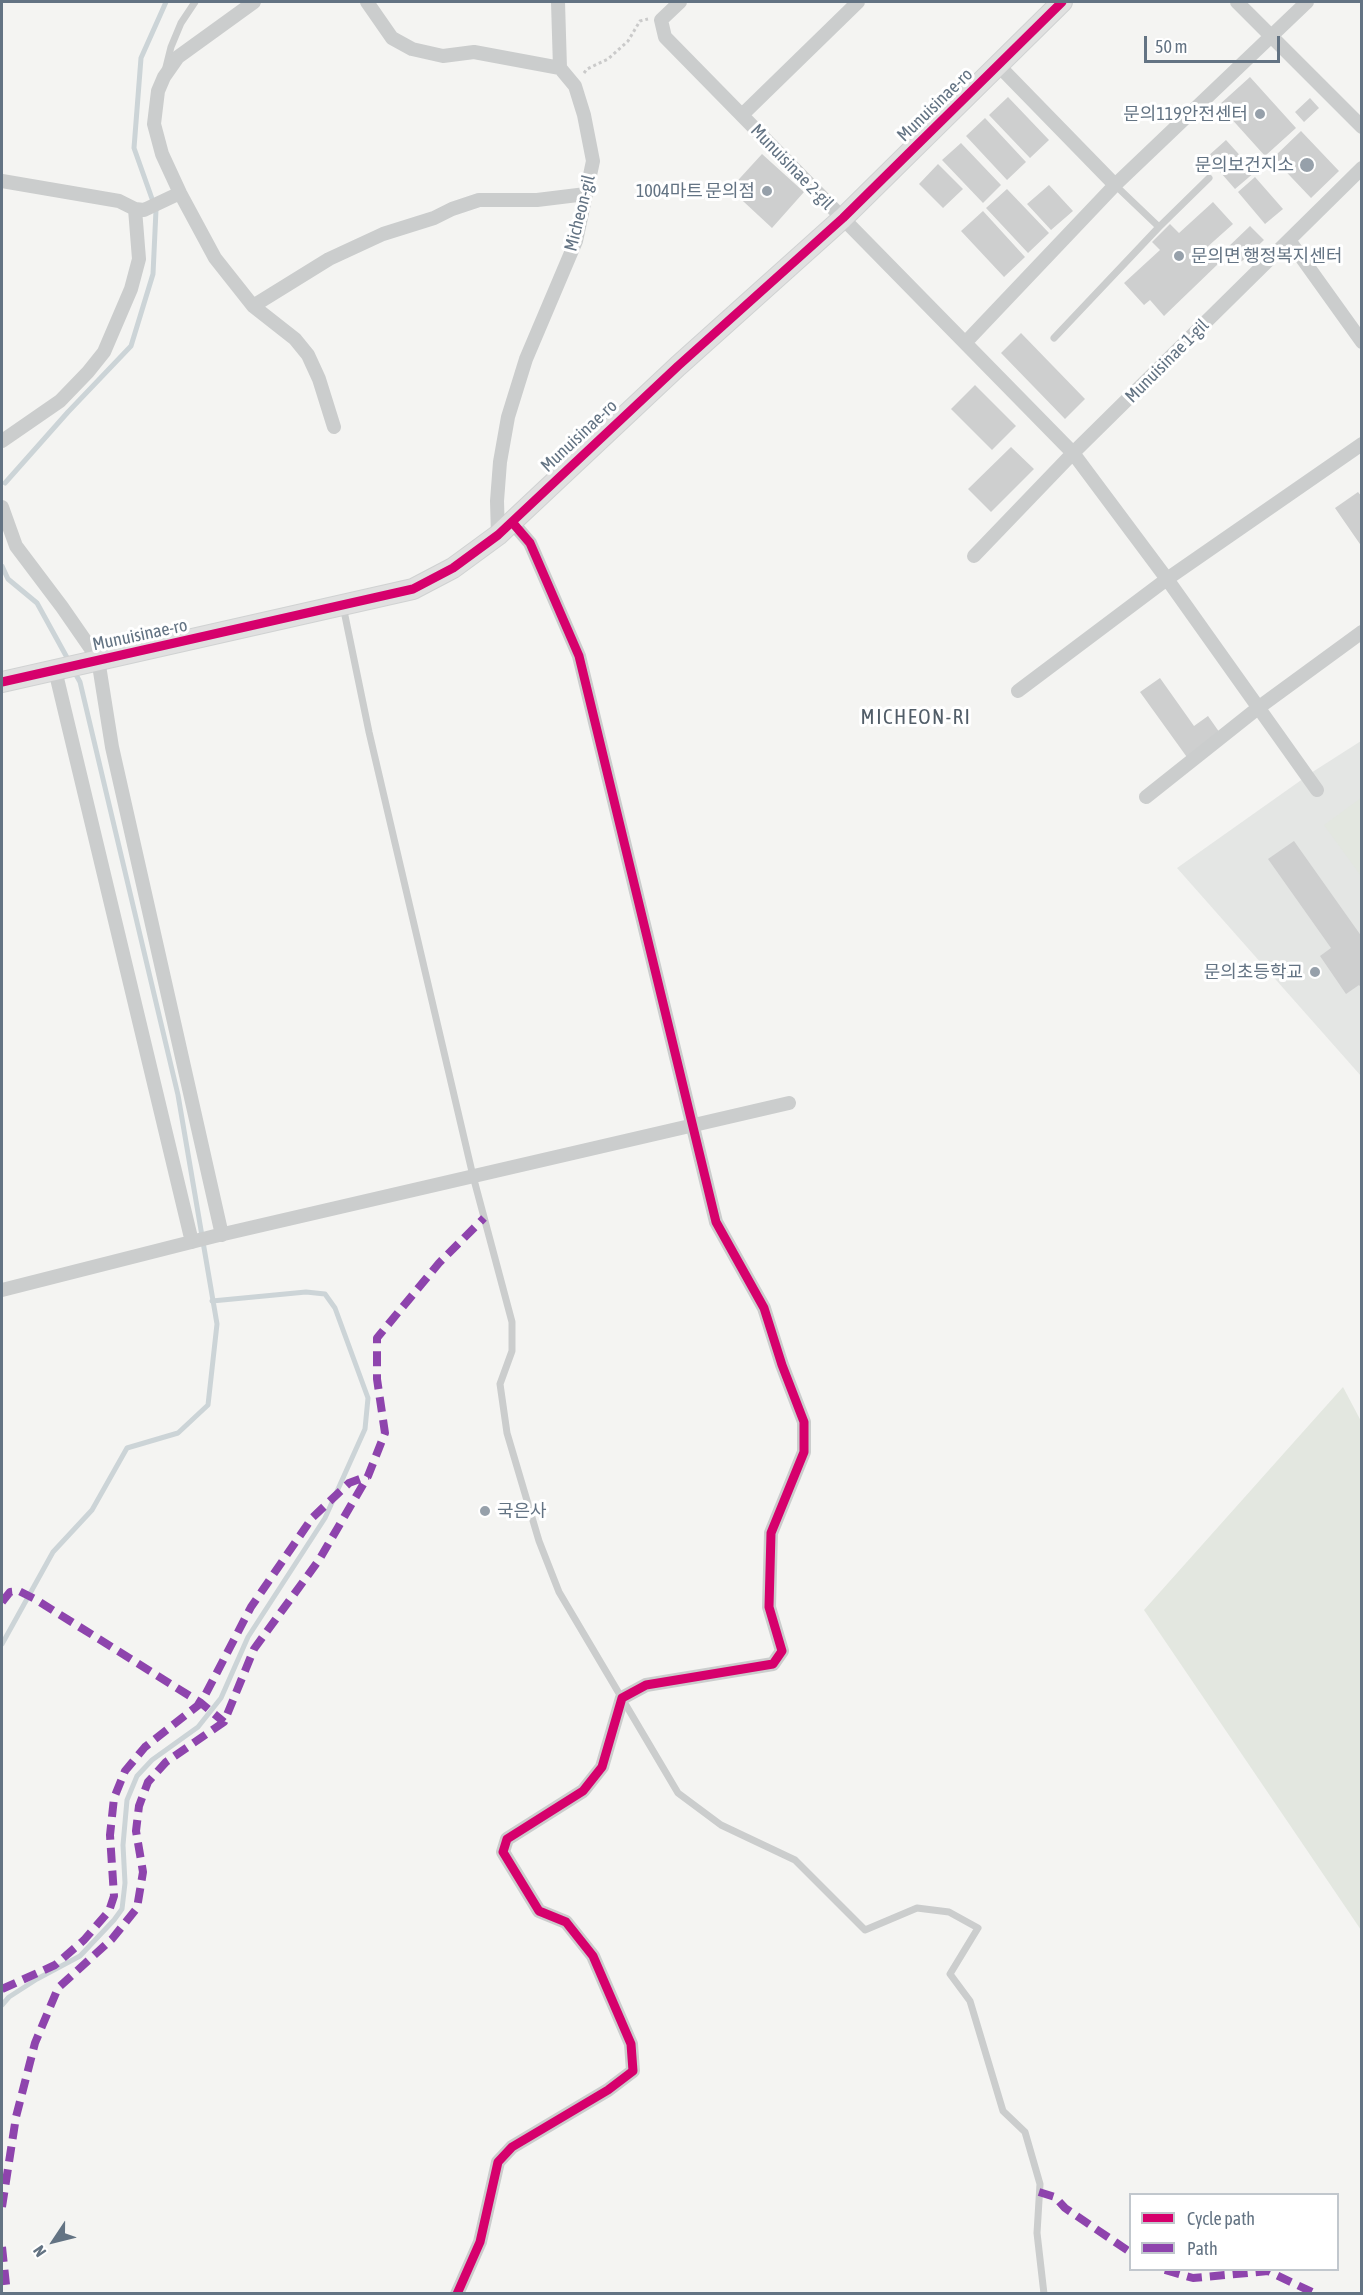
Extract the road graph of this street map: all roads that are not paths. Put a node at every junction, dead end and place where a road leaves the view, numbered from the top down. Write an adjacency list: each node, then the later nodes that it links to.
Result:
1 (195, 2): 13 (lane)
2 (254, 2): 13 (street)
3 (367, 2): 12 (street)
4 (558, 2): 12 (street)
5 (680, 2): 14 (street, Munuisinae 2-gil)
6 (858, 2): 14 (street, Munuisinae 2-gil)
7 (1062, 2): 11 (street, Munuisinae-ro)
8 (1237, 2): 10 (street)
9 (1307, 2): 10 (street)
10 (1273, 36): 15 (street); 19 (street)
11 (999, 66): 19 (street); 23 (street, Munuisinae-ro)
12 (560, 68): 20 (street, Micheon-gil)
13 (164, 76): 21 (street)
14 (742, 115): 23 (street, Munuisinae 2-gil)
15 (1362, 127)
16 (1362, 168): 25 (street, Munuisinae 1-gil)
17 (1209, 178): 24 (lane)
18 (2, 181): 22 (street)
19 (1115, 185): 24 (lane); 29 (street)
20 (586, 194): 26 (street); 35 (street, Micheon-gil)
21 (175, 196): 22 (street); 26 (street)
22 (140, 210): 31 (street)
23 (843, 218): 29 (street, Munuisinae 2-gil); 35 (street, Munuisinae-ro)
24 (1158, 227): 27 (lane)
25 (1289, 240): 28 (street); 33 (street, Munuisinae 1-gil)
26 (253, 306): 30 (street)
27 (1053, 338)
28 (1362, 342)
29 (965, 344): 33 (street, Munuisinae 2-gil)
30 (334, 427)
31 (2, 441)
32 (1362, 444): 37 (street)
33 (1073, 453): 36 (street, Munuisinae 1-gil); 37 (street, Munuisinae 2-gil)
34 (2, 507): 40 (street)
35 (505, 528): 38 (street, Munuisinae-ro); 48 (street)
36 (974, 556)
37 (1167, 579): 43 (street); 44 (street, Munuisinae 2-gil)
38 (343, 606): 40 (street, Munuisinae-ro); 49 (lane)
39 (1362, 632): 44 (street)
40 (91, 662): 41 (street, Munuisinae-ro); 50 (street)
41 (59, 669): 42 (street, Munuisinae-ro); 51 (street)
42 (2, 682)
43 (1018, 691)
44 (1258, 708): 45 (street, Munuisinae 2-gil); 46 (street)
45 (1317, 790)
46 (1146, 797)
47 (789, 1103): 48 (street)
48 (693, 1126): 49 (street); 53 (street)
49 (473, 1176): 50 (street); 53 (lane)
50 (218, 1235): 51 (street)
51 (195, 1241): 52 (street)
52 (2, 1290)
53 (622, 1698): 54 (street); 55 (lane)
54 (457, 2294)
55 (1044, 2294)

